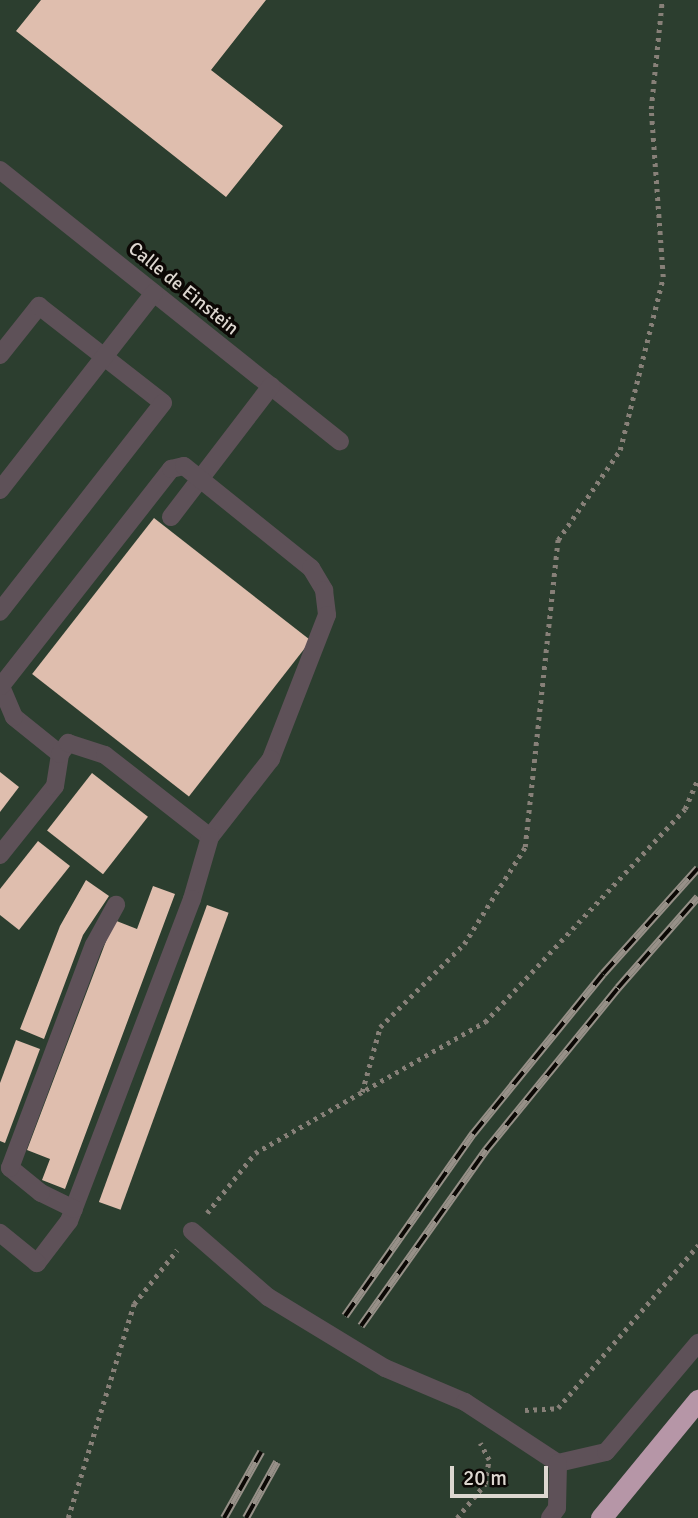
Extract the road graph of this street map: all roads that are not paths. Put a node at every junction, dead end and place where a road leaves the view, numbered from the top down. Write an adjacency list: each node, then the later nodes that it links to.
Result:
1 (0, 170): 2 (street, Calle de Einstein)
2 (154, 293): 4 (street); 5 (street, Calle de Einstein)
3 (0, 355): 4 (street)
4 (104, 357): 8 (street); 10 (street)
5 (271, 387): 6 (street, Calle de Einstein); 7 (street)
6 (340, 441)
7 (201, 478): 9 (street); 11 (street); 13 (street)
8 (0, 490)
9 (171, 517)
10 (0, 612)
11 (7, 717): 12 (street)
12 (60, 754): 13 (street); 14 (street)
13 (209, 837): 16 (street)
14 (0, 855)
15 (116, 905): 16 (street)
16 (74, 1209): 18 (street)
17 (192, 1231): 21 (street, bridge)
18 (0, 1233)
19 (698, 1343): 21 (street)
20 (698, 1400): 23 (highway)
21 (558, 1463): 22 (street)
22 (550, 1518)
23 (601, 1518)

